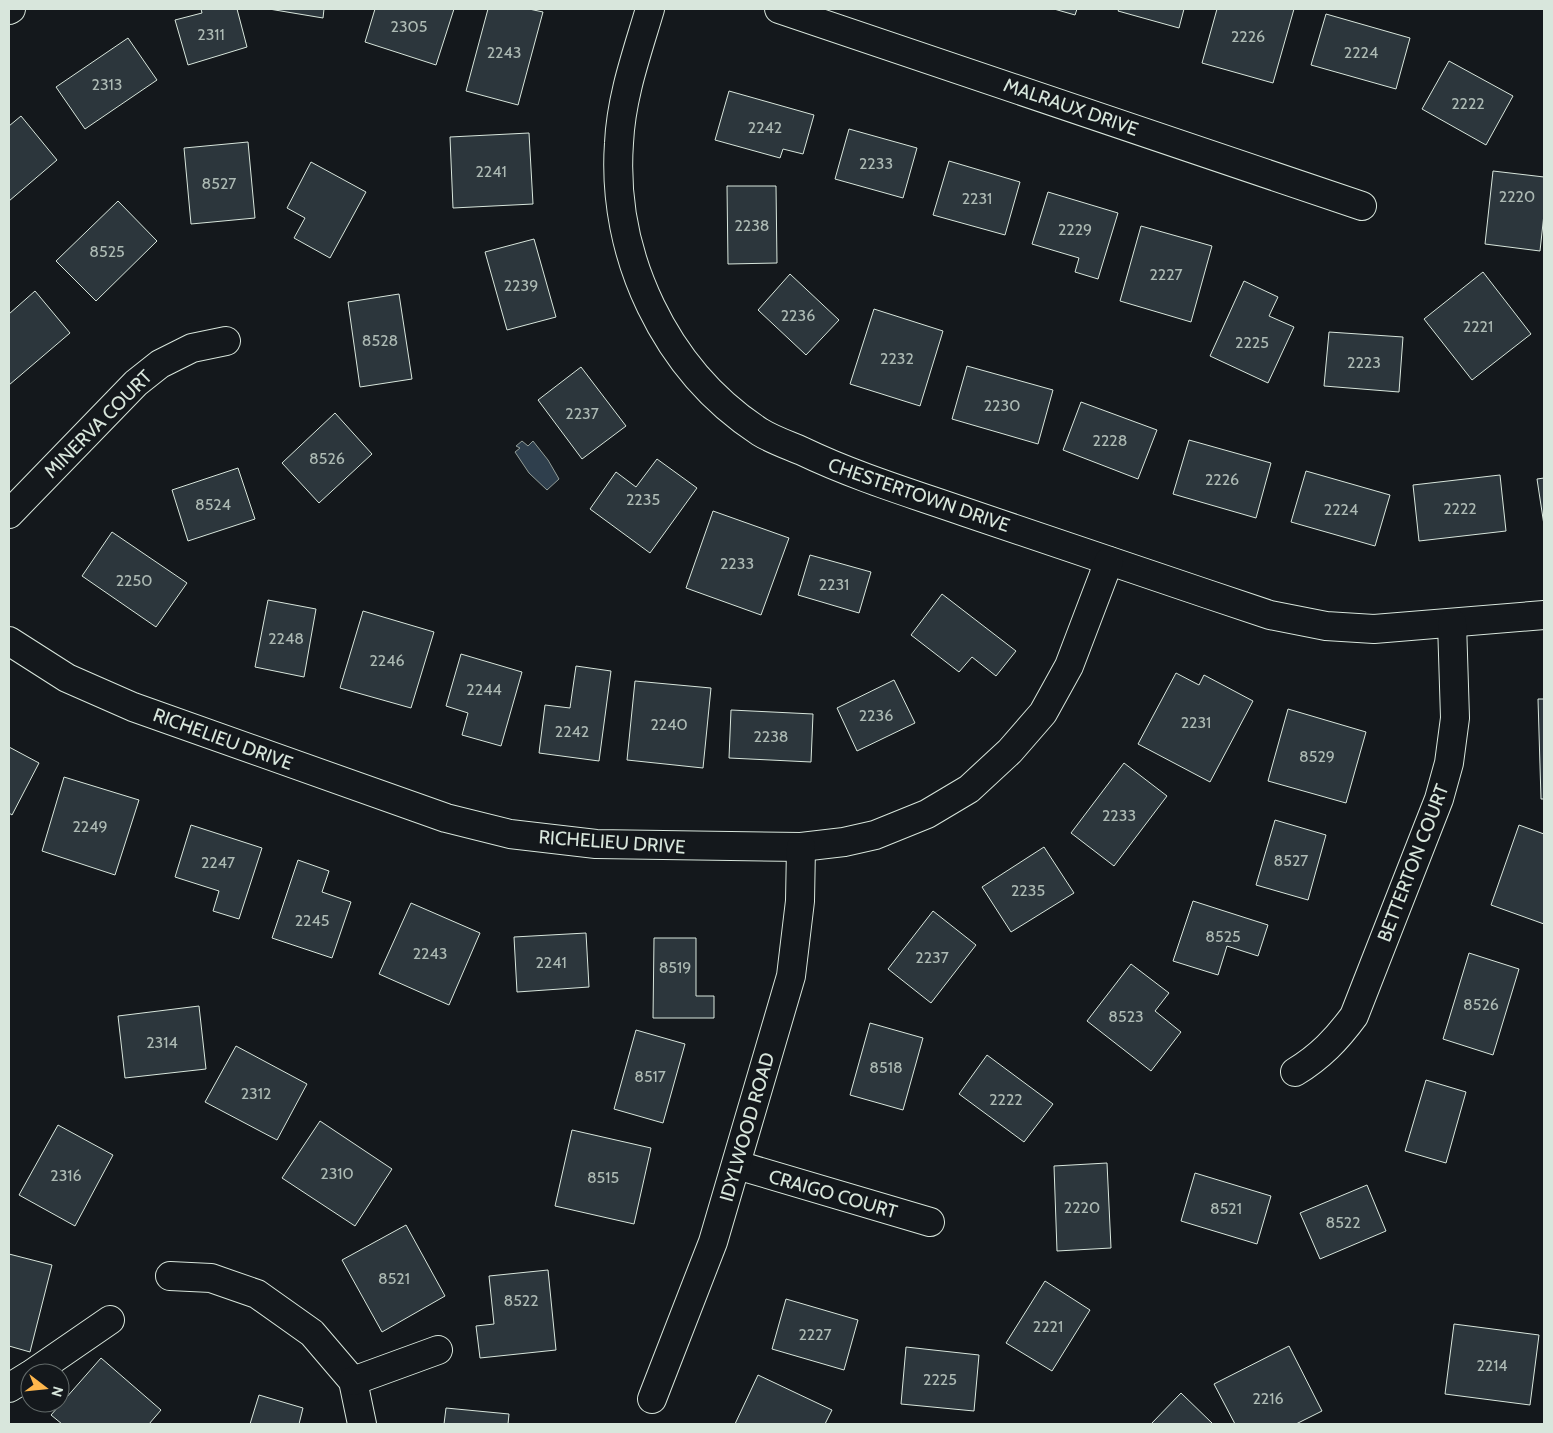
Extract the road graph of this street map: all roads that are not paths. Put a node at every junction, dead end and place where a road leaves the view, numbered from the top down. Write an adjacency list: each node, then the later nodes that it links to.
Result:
1 (650, 9): 6 (street, CHESTERTOWN DRIVE)
2 (779, 9): 3 (street, MALRAUX DRIVE)
3 (1362, 206)
4 (226, 340): 5 (street, MINERVA COURT)
5 (9, 514)
6 (1109, 561): 8 (street, CHESTERTOWN DRIVE); 10 (street, RICHELIEU DRIVE)
7 (1544, 615): 8 (street, CHESTERTOWN DRIVE)
8 (1452, 623): 11 (street, BETTERTON COURT)
9 (9, 641): 10 (street, RICHELIEU DRIVE)
10 (801, 847): 12 (street, IDYLWOOD ROAD)
11 (1295, 1072)
12 (737, 1165): 13 (street, CRAIGO COURT); 21 (street, IDYLWOOD ROAD)
13 (930, 1222)
14 (170, 1276): 19 (street)
15 (110, 1320): 17 (street)
16 (438, 1350): 19 (street)
17 (47, 1363)
18 (20, 1381): 20 (street)
19 (354, 1381): 22 (street)
20 (9, 1388)
21 (652, 1398)
22 (362, 1424)

